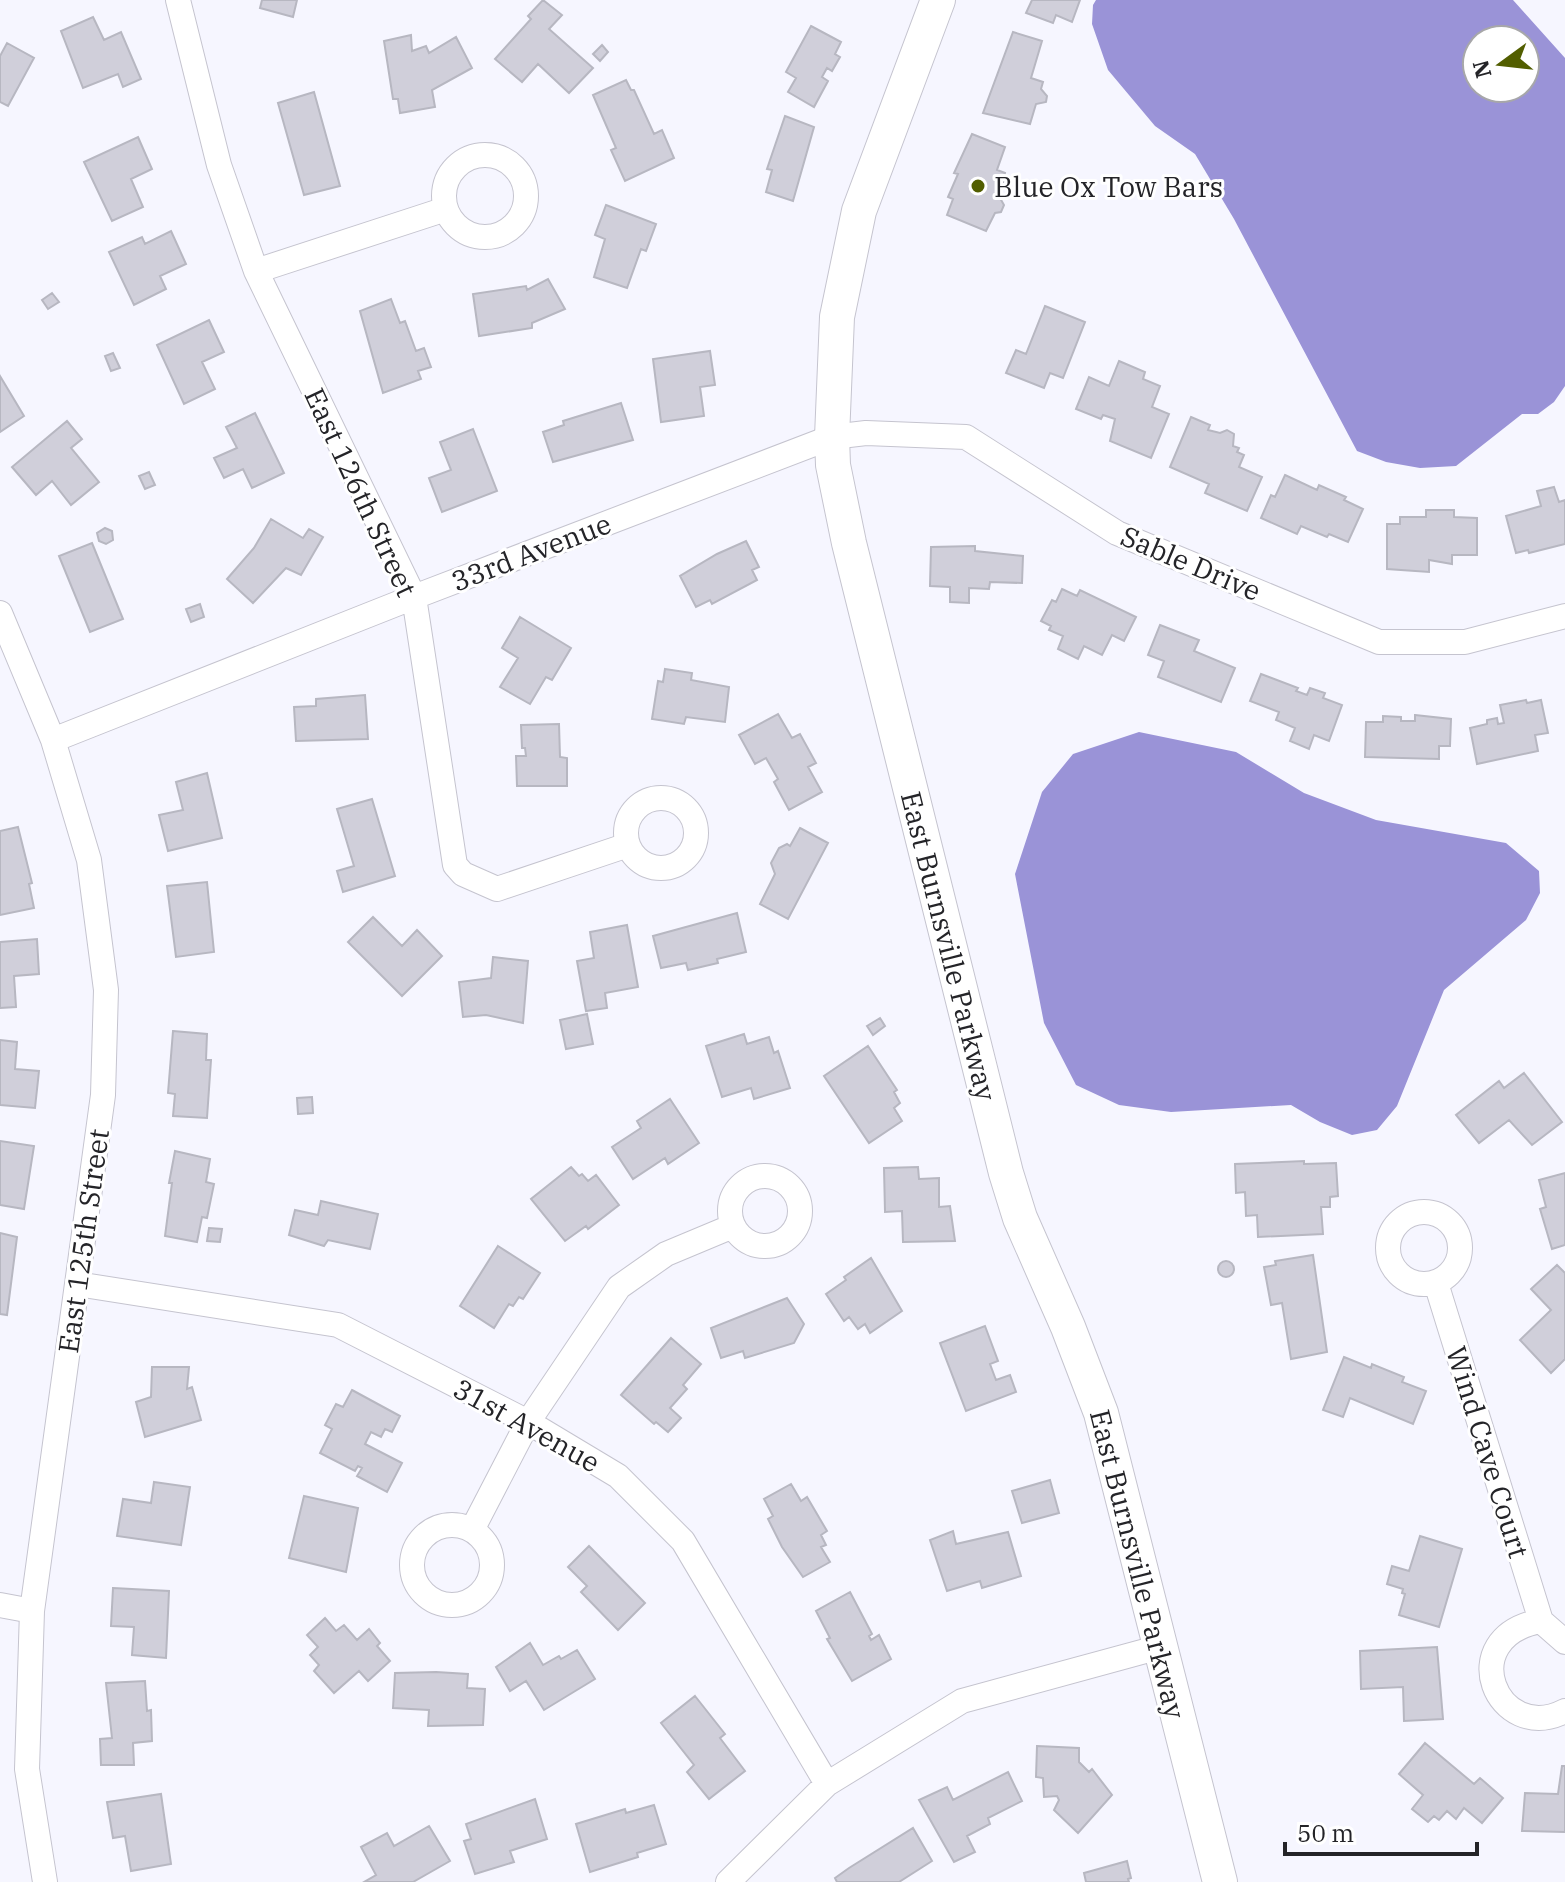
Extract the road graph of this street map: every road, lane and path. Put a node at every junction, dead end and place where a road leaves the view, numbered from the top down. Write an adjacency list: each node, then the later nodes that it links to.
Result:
1 (178, 0): 4 (street, East 126th Street)
2 (938, 0): 5 (street, East Burnsville Parkway)
3 (446, 209): 4 (street)
4 (256, 271): 6 (street, East 126th Street)
5 (832, 437): 6 (street, 33rd Avenue); 8 (street, Sable Drive); 20 (street, East Burnsville Parkway)
6 (414, 597): 9 (street, 33rd Avenue); 10 (street, East 126th Street)
7 (0, 613): 9 (street, East 125th Street)
8 (1565, 616)
9 (53, 740): 13 (street, East 125th Street)
10 (628, 845)
11 (733, 1226): 14 (street)
12 (1436, 1283): 18 (street, Wind Cave Court)
13 (77, 1284): 14 (street, 31st Avenue); 17 (street, East 125th Street)
14 (528, 1422): 15 (street); 22 (street, 31st Avenue)
15 (472, 1530)
16 (0, 1605): 17 (street)
17 (32, 1611): 23 (street, East 125th Street)
18 (1541, 1621): 19 (street); 21 (street)
19 (1565, 1642)
20 (1160, 1647): 22 (street); 25 (street, East Burnsville Parkway)
21 (1565, 1711)
22 (827, 1784): 24 (street)
23 (45, 1882)
24 (728, 1882)
25 (1220, 1882)

